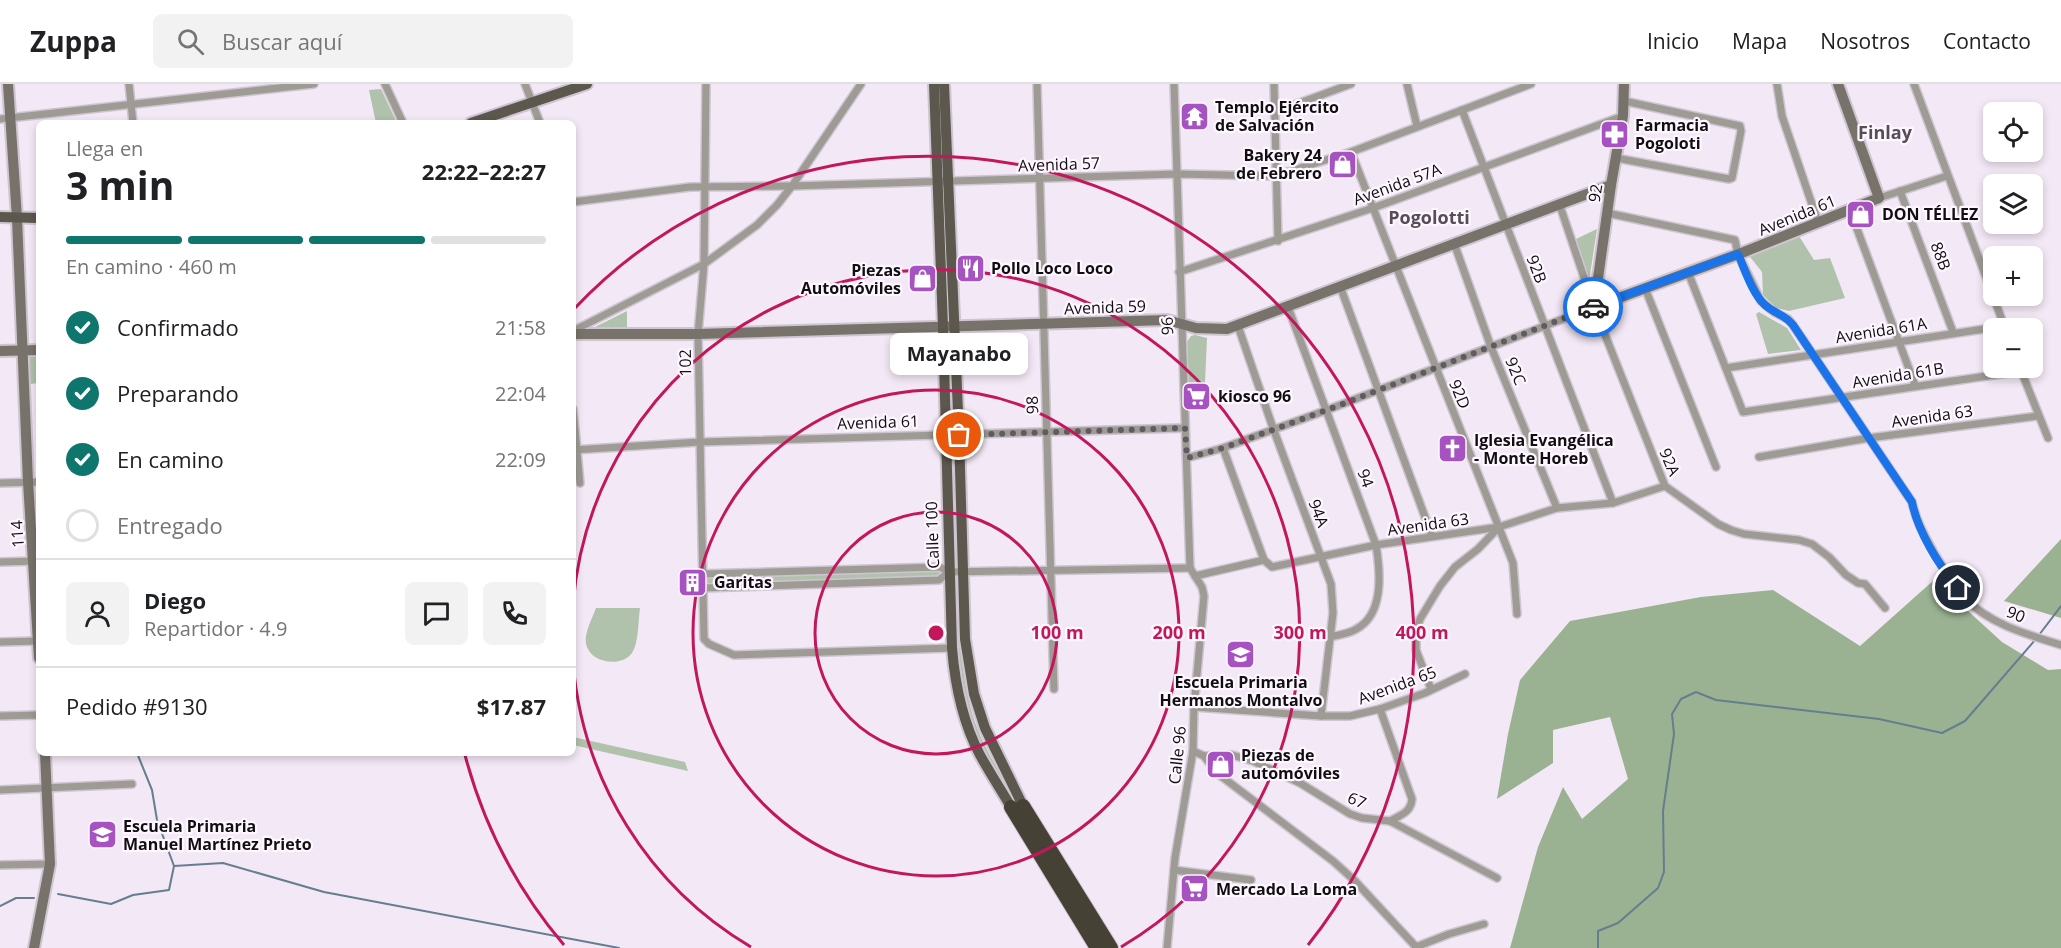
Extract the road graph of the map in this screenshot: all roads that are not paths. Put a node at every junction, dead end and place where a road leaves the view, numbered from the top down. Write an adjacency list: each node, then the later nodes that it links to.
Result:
1 (8, 84): 28 (street, 114)
2 (129, 84): 24 (street)
3 (314, 84): 21 (street)
4 (385, 84): 30 (street)
5 (525, 84): 23 (street)
6 (587, 84): 23 (main road)
7 (706, 84): 43 (street, 102)
8 (861, 84): 44 (street)
9 (934, 84): 41 (main road, Calle 100)
10 (944, 84): 41 (main road, Calle 100)
11 (1037, 84): 40 (street, 98)
12 (1174, 84): 37 (street, 96)
13 (1274, 84): 26 (street)
14 (1351, 84): 26 (street)
15 (1407, 84): 33 (street)
16 (1531, 84): 25 (street, Avenida 57)
17 (1624, 84): 22 (street, 92)
18 (1777, 84): 55 (street)
19 (1838, 84): 46 (street)
20 (1914, 84): 39 (street)
21 (246, 87): 24 (street)
22 (1624, 101): 27 (street, 92); 35 (street)
23 (533, 103): 31 (main road); 32 (street)
24 (130, 105): 28 (street); 29 (street)
25 (1462, 110): 33 (street, Avenida 57); 36 (street, 92B)
26 (1275, 112): 38 (street)
27 (1623, 116): 35 (street, 92); 36 (street, Avenida 57A)
28 (5, 118): 53 (street, 114)
29 (132, 120)
30 (402, 120)
31 (480, 120)
32 (539, 120)
33 (1417, 126): 34 (street, Avenida 57)
34 (1351, 152): 38 (street, Avenida 57); 49 (street, 92D)
35 (1616, 158): 42 (street, 92)
36 (1484, 166): 49 (street, Avenida 57A); 56 (street, 92B)
37 (1177, 174): 38 (street, Avenida 57); 40 (street, Avenida 57); 62 (street, 96)
38 (1275, 176): 57 (street)
39 (1947, 176): 45 (street, Avenida 61); 68 (street)
40 (1040, 178): 41 (street, Avenida 57); 70 (street, 98)
41 (943, 180): 44 (street, Avenida 57); 71 (main road, Calle 100)
42 (1611, 185): 48 (street, Avenida 59); 51 (street, 92)
43 (706, 186): 44 (street, Avenida 57); 47 (street, Avenida 57); 60 (street, 102)
44 (792, 186): 60 (street)
45 (1900, 191): 46 (street, Avenida 61); 76 (street, 88B)
46 (1879, 198): 50 (street, Avenida 61)
47 (576, 202)
48 (1559, 203): 56 (street, Avenida 59); 67 (street, 92A)
49 (1373, 208): 57 (street, Avenida 57A); 61 (street, 92D)
50 (1850, 210): 55 (street, Avenida 61); 79 (street)
51 (1607, 213): 59 (street, 90); 67 (street, 92)
52 (0, 218): 53 (main road)
53 (17, 218): 54 (main road); 81 (street, 114)
54 (36, 218)
55 (1818, 222): 59 (street, Avenida 61)
56 (1505, 223): 58 (street, Avenida 59); 73 (street, 92B)
57 (1278, 241): 62 (street, Avenida 57A)
58 (1454, 243): 61 (street, Avenida 59); 80 (street, 92C)
59 (1738, 254): 63 (street, Avenida 61); 84 (street, 90)
60 (704, 264): 75 (street); 78 (street, 102)
61 (1396, 265): 64 (street, Avenida 59); 85 (street, 92D)
62 (1179, 272): 69 (street, 96)
63 (1688, 272): 65 (street, Avenida 61); 86 (street)
64 (1340, 286): 66 (street, Avenida 59); 90 (street)
65 (1645, 288): 67 (street, Avenida 61); 107 (street)
66 (1288, 307): 72 (street, Avenida 59); 92 (street, 94)
67 (1594, 307): 73 (street, Avenida 61); 111 (street, 92A)
68 (2002, 318)
69 (1181, 323): 70 (street, Avenida 59); 72 (street, Avenida 59); 94 (street, 96)
70 (1043, 324): 71 (street, Avenida 59); 96 (street, 98)
71 (949, 326): 78 (street, Avenida 59); 97 (main road, Calle 100); 98 (main road, Calle 100)
72 (1238, 326): 95 (street, 94A)
73 (1545, 327): 80 (street, Avenida 61); 112 (street, 92B)
74 (1983, 329): 76 (street, Avenida 61A)
75 (576, 331)
76 (1953, 332): 79 (street, Avenida 61A)
77 (576, 333): 78 (street, Avenida 59)
78 (698, 334): 101 (street, 102)
79 (1900, 341): 84 (street, Avenida 61A); 89 (street)
80 (1491, 347): 85 (street, Avenida 61); 113 (street, 92C)
81 (23, 350): 82 (street); 83 (street); 108 (street, 114)
82 (36, 350)
83 (0, 351)
84 (1812, 354): 86 (street, Avenida 61A); 91 (street, 90)
85 (1435, 368): 90 (street, Avenida 61); 114 (street, 92D)
86 (1726, 368): 91 (street, Avenida 61B)
87 (1983, 375): 89 (street, Avenida 61B)
88 (2024, 378): 93 (street)
89 (1915, 385): 91 (street, Avenida 61B)
90 (1378, 391): 92 (street, Avenida 61); 115 (street)
91 (1841, 398): 99 (street, 90)
92 (1327, 410): 95 (street, Avenida 61); 116 (street, 94)
93 (2038, 416): 99 (street, Avenida 63); 100 (street)
94 (1185, 428): 96 (street, Avenida 61); 106 (street, 96)
95 (1273, 428): 102 (street, Avenida 61); 117 (street, 94A)
96 (1047, 433): 98 (street, Avenida 61); 122 (street, 98)
97 (945, 435): 98 (street, Avenida 61); 101 (street, Avenida 61); 124 (main road, Calle 100)
98 (959, 435): 123 (main road, Calle 100)
99 (1869, 438): 105 (street, Avenida 63); 133 (street, 90)
100 (2048, 438)
101 (700, 442): 103 (street, Avenida 61); 125 (street, 102)
102 (1223, 448): 106 (street, Avenida 61); 118 (street)
103 (576, 449)
104 (576, 456): 110 (street)
105 (1759, 457)
106 (1187, 458): 121 (street, 96)
107 (1716, 467)
108 (34, 482): 109 (street); 120 (street, 114)
109 (0, 483)
110 (580, 483)
111 (1665, 486): 112 (street, Avenida 63); 128 (street, 92A)
112 (1613, 504): 113 (street, Avenida 63)
113 (1557, 508): 114 (street, Avenida 63)
114 (1499, 528): 115 (street, Avenida 63); 129 (street, 92D); 137 (street)
115 (1432, 536): 116 (street, Avenida 63)
116 (1376, 545): 117 (street, Avenida 63); 130 (street, 94)
117 (1322, 556): 118 (street, Avenida 63); 130 (street, 94A)
118 (1264, 560): 126 (street, Avenida 63)
119 (0, 562): 120 (street)
120 (36, 562)
121 (1190, 568): 122 (street); 126 (street, Calle 96)
122 (1050, 570): 123 (street); 136 (street, 98)
123 (964, 571): 124 (street); 149 (main road, Calle 100)
124 (949, 572): 125 (street); 127 (street); 134 (main road, Calle 100)
125 (702, 574): 127 (street, 102)
126 (1195, 576): 138 (street, Calle 96)
127 (703, 588): 134 (street, 102)
128 (1885, 608)
129 (1517, 614)
130 (1329, 637): 142 (street, 94A)
131 (36, 641): 132 (street)
132 (0, 642)
133 (2061, 645)
134 (952, 648): 149 (main road, Calle 100)
135 (1464, 674): 137 (street, Avenida 65)
136 (1054, 689)
137 (1431, 689): 139 (street, Avenida 65)
138 (1194, 707): 142 (street, Avenida 65); 143 (street, Calle 96)
139 (1380, 709): 142 (street, Avenida 65); 150 (street)
140 (36, 715): 141 (street)
141 (0, 716)
142 (1321, 716)
143 (1193, 751): 145 (street); 153 (street, Calle 96)
144 (45, 756): 147 (street)
145 (1204, 756): 150 (street, 67); 161 (street)
146 (132, 784): 147 (street)
147 (47, 789): 148 (street); 151 (street)
148 (0, 790)
149 (1017, 806): 158 (highway, Calle 100); 159 (highway, Calle 100)
150 (1390, 821): 154 (street, 67)
151 (50, 864): 152 (street); 157 (street)
152 (0, 865)
153 (1174, 870): 155 (street); 160 (street, Calle 96)
154 (1497, 878)
155 (1251, 880)
156 (1484, 924): 161 (street)
157 (34, 948)
158 (1097, 948)
159 (1111, 948)
160 (1167, 948)
161 (1417, 948)

